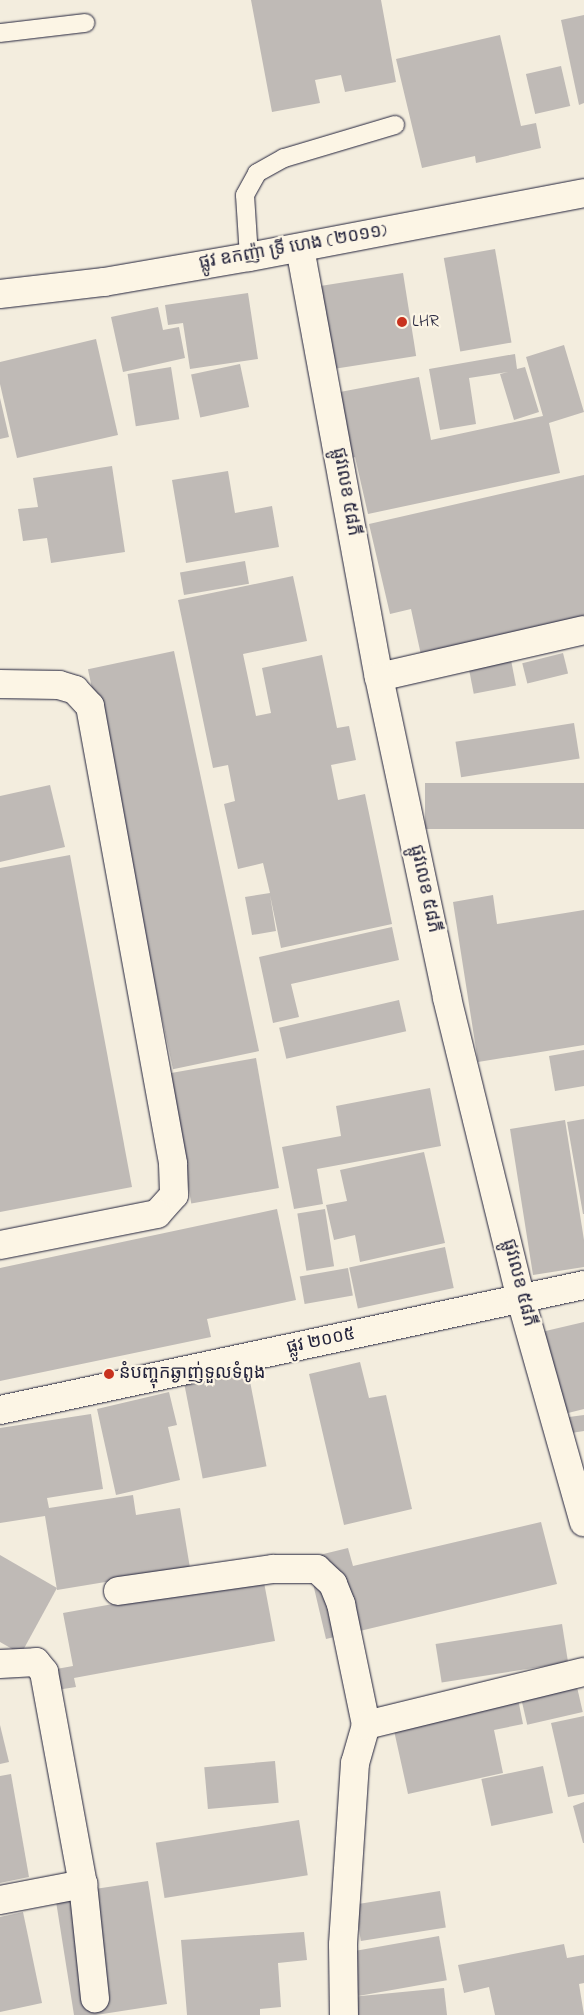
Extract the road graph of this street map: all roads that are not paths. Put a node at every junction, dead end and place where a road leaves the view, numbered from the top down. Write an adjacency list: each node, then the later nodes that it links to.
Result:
1 (85, 23): 2 (lane)
2 (0, 33)
3 (396, 125): 6 (lane)
4 (584, 193): 5 (street, ផ្លូវ ឧកញ៉ា ទ្រី ហេង (២០១១))
5 (300, 248): 6 (street, ផ្លូវ ឧកញ៉ា ទ្រី ហេង (២០១១)); 9 (street, ផ្លូវលេខ ៥៨ភី)
6 (250, 257): 7 (street, ផ្លូវ ឧកញ៉ា ទ្រី ហេង (២០១១))
7 (0, 294)
8 (584, 630): 9 (street)
9 (379, 677): 13 (street, ផ្លូវលេខ ៥៨ភី)
10 (0, 684): 11 (street)
11 (0, 1245)
12 (584, 1285): 13 (street, ផ្លូវ ២០០៥)
13 (521, 1300): 14 (street, ផ្លូវ ២០០៥); 15 (street, ផ្លូវលេខ ៥៨ភី)
14 (0, 1410)
15 (584, 1522)
16 (118, 1591): 19 (street)
17 (0, 1664): 20 (street)
18 (584, 1672): 19 (street)
19 (366, 1725): 23 (street)
20 (83, 1884): 21 (street); 22 (street)
21 (0, 1900)
22 (95, 1998)
23 (344, 2015)

